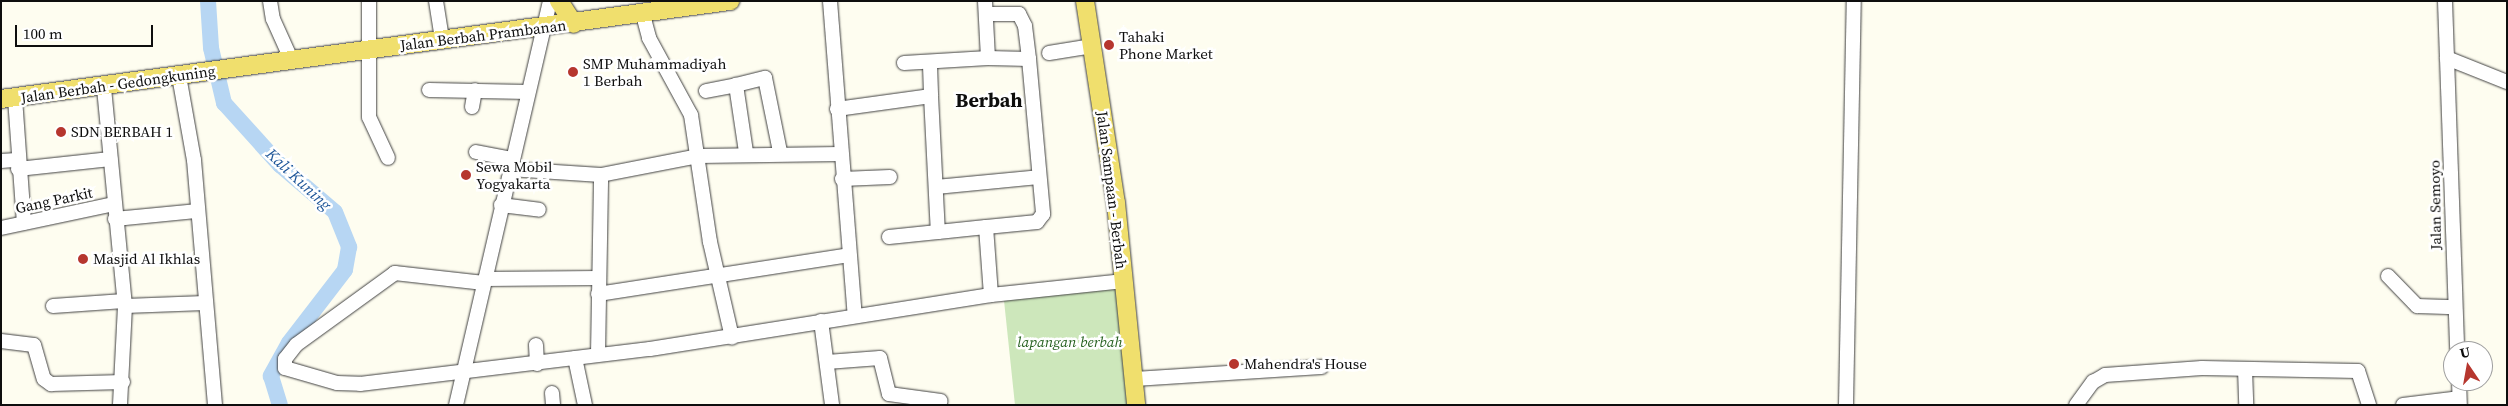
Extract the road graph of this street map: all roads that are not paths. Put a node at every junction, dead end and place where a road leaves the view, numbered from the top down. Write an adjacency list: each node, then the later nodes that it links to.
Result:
1 (270, 1): 21 (street)
2 (369, 1): 17 (street)
3 (436, 1): 15 (street)
4 (550, 1): 14 (street)
5 (559, 1): 13 (main road)
6 (730, 1): 12 (main road, Jalan Berbah Prambanan)
7 (830, 1): 37 (street)
8 (1085, 1): 16 (main road, Jalan Sampaan - Berbah)
9 (1854, 1): 98 (street)
10 (2445, 1): 20 (street, Jalan Semoyo)
11 (985, 8): 19 (street); 22 (street)
12 (653, 9): 13 (main road, Jalan Berbah Prambanan); 42 (street)
13 (574, 24): 14 (main road, Jalan Berbah Prambanan)
14 (546, 27): 15 (main road, Jalan Berbah Prambanan); 33 (street)
15 (442, 39): 17 (main road, Jalan Berbah Prambanan)
16 (1092, 46): 18 (street); 68 (main road, Jalan Sampaan - Berbah)
17 (372, 48): 21 (main road, Jalan Berbah Prambanan); 43 (street)
18 (1049, 53)
19 (988, 58): 22 (street); 24 (street)
20 (2447, 58): 27 (street); 74 (street, Jalan Semoyo)
21 (291, 59): 25 (main road, Jalan Berbah Prambanan)
22 (1029, 59): 50 (street)
23 (904, 63): 24 (street)
24 (930, 65): 34 (street)
25 (236, 68): 26 (main road, Jalan Berbah - Gedongkuning)
26 (179, 76): 29 (main road, Jalan Berbah - Gedongkuning); 56 (street)
27 (2507, 82)
28 (736, 85): 32 (street); 39 (street); 40 (street)
29 (104, 88): 35 (main road, Jalan Berbah - Gedongkuning); 44 (street)
30 (429, 90): 31 (street)
31 (475, 90): 33 (street); 36 (street)
32 (706, 90)
33 (528, 92): 47 (street)
34 (931, 96): 37 (street); 52 (street)
35 (8, 98): 46 (street)
36 (472, 107)
37 (837, 109): 41 (street)
38 (476, 152): 47 (street)
39 (746, 152): 40 (street); 42 (street)
40 (780, 152): 41 (street)
41 (840, 154): 51 (street)
42 (699, 156): 48 (street); 64 (street)
43 (388, 158)
44 (110, 159): 46 (street); 53 (street)
45 (1, 161): 46 (street)
46 (18, 164): 58 (street)
47 (510, 164): 48 (street); 54 (street)
48 (601, 175): 66 (street)
49 (890, 177): 51 (street)
50 (1039, 177): 52 (street); 59 (street)
51 (842, 179): 63 (street)
52 (936, 187): 61 (street)
53 (114, 204): 57 (street); 58 (street, Gang Parkit)
54 (501, 205): 55 (street); 67 (street)
55 (539, 210)
56 (196, 211): 57 (street); 72 (street)
57 (116, 219): 71 (street)
58 (24, 223): 60 (street, Gang Parkit)
59 (986, 226): 61 (street); 70 (street)
60 (1, 228)
61 (938, 232): 62 (street)
62 (889, 237)
63 (849, 255): 64 (street); 75 (street)
64 (717, 273): 69 (street); 77 (street)
65 (2388, 276): 74 (street)
66 (598, 278): 67 (street); 69 (street)
67 (484, 281): 87 (street); 87 (street)
68 (1124, 281): 70 (street); 88 (main road, Jalan Sampaan - Berbah)
69 (598, 294): 81 (street)
70 (991, 296): 75 (street)
71 (124, 303): 72 (street); 73 (street); 89 (street)
72 (205, 303): 93 (street)
73 (53, 306)
74 (2455, 307): 79 (street, Jalan Semoyo)
75 (855, 316): 76 (street)
76 (821, 321): 77 (street); 83 (street)
77 (732, 337): 81 (street)
78 (1, 341): 89 (street)
79 (2457, 341)
80 (536, 345): 84 (street)
81 (598, 354): 82 (street)
82 (576, 358): 84 (street); 95 (street)
83 (827, 362): 90 (street); 96 (street)
84 (537, 364): 87 (street)
85 (1322, 367): 88 (street)
86 (2245, 369): 99 (street); 100 (street); 101 (street)
87 (464, 371): 94 (street)
88 (1134, 379): 97 (main road, Jalan Sampaan - Berbah)
89 (123, 382): 92 (street)
90 (941, 401)
91 (2460, 402): 102 (street)
92 (120, 405)
93 (215, 405)
94 (456, 405)
95 (585, 405)
96 (832, 405)
97 (1136, 405)
98 (1846, 405)
99 (2076, 405)
100 (2246, 405)
101 (2369, 405)
102 (2403, 405)

